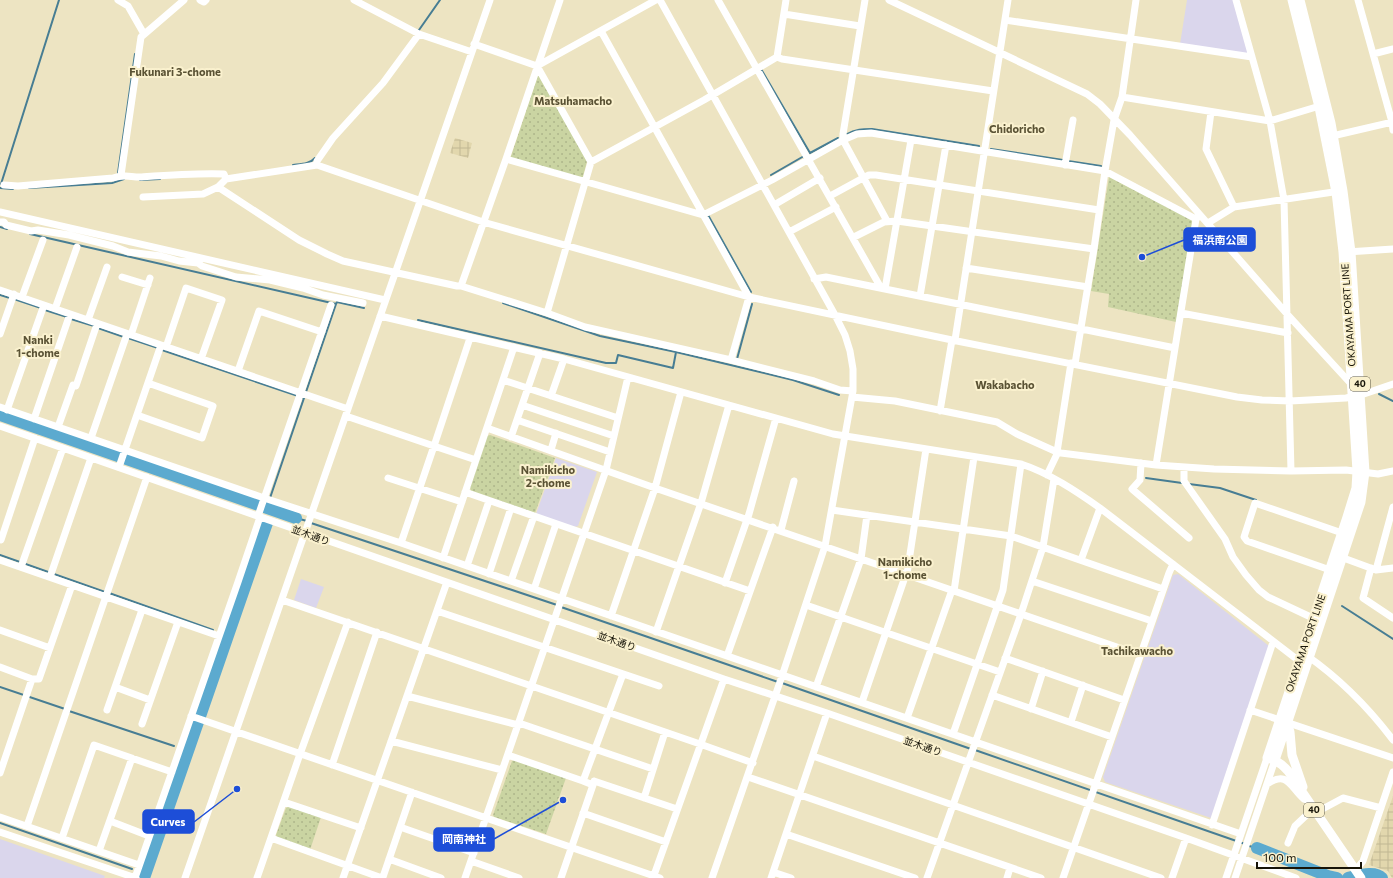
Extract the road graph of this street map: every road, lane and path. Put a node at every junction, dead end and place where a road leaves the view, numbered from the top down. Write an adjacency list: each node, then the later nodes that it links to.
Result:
1 (118, 0): 23 (street)
2 (184, 0): 23 (street)
3 (200, 0): 4 (street)
4 (206, 0)
5 (354, 0): 24 (street)
6 (490, 0): 26 (street)
7 (560, 0): 33 (street)
8 (656, 0): 22 (street)
9 (660, 0): 37 (street)
10 (718, 0): 34 (street)
11 (786, 0): 19 (street)
12 (864, 0): 21 (street)
13 (1008, 0): 20 (street)
14 (1136, 0): 25 (street)
15 (1236, 0): 32 (street)
16 (1358, 0): 30 (street)
17 (894, 1): 29 (street)
18 (1298, 1): 39 (main road, OKAYAMA PORT LINE / 40)
19 (784, 14): 21 (street); 31 (street)
20 (1005, 20): 25 (street); 29 (street)
21 (860, 26): 35 (street)
22 (601, 31): 33 (street); 45 (street)
23 (144, 34): 58 (street)
24 (420, 34): 28 (street); 56 (street)
25 (1131, 39): 32 (street); 38 (street)
26 (474, 44): 28 (street); 33 (street)
27 (1393, 49): 30 (street)
28 (472, 52): 73 (street)
29 (999, 52): 36 (street); 42 (street)
30 (1373, 54): 44 (street)
31 (777, 57): 34 (street); 35 (street)
32 (1252, 57): 43 (street)
33 (537, 66): 52 (street); 54 (street)
34 (759, 68): 37 (street); 53 (street)
35 (854, 69): 36 (street); 48 (street)
36 (993, 91): 51 (street)
37 (712, 95): 45 (street); 65 (street)
38 (1122, 97): 40 (street); 42 (street)
39 (1323, 106): 43 (street); 47 (main road, OKAYAMA PORT LINE / 40)
40 (1211, 112): 43 (street); 76 (street)
41 (1073, 120): 55 (street)
42 (1114, 120): 57 (street); 80 (street)
43 (1270, 121): 72 (street)
44 (1392, 122): 46 (street); 47 (street)
45 (654, 127): 54 (street); 79 (street)
46 (1393, 130)
47 (1330, 137): 69 (main road, OKAYAMA PORT LINE / 40)
48 (843, 140): 49 (street); 53 (street); 61 (street)
49 (911, 140): 50 (street); 62 (street)
50 (946, 145): 51 (street); 66 (street)
51 (984, 152): 55 (street); 68 (street)
52 (506, 159): 63 (street); 84 (street)
53 (810, 159): 60 (street); 65 (street)
54 (591, 162): 63 (street)
55 (1066, 162): 57 (street)
56 (317, 165): 59 (street); 73 (street)
57 (1105, 171): 77 (street); 80 (street)
58 (121, 175): 59 (street); 64 (street)
59 (225, 177): 67 (street)
60 (820, 178): 70 (street); 74 (street)
61 (864, 178): 62 (street); 70 (street); 82 (street)
62 (904, 179): 66 (street); 81 (street)
63 (585, 182): 79 (street); 91 (street)
64 (4, 184)
65 (762, 184): 74 (street); 79 (street)
66 (940, 185): 68 (street); 86 (street)
67 (218, 187): 71 (street); 98 (street)
68 (978, 191): 77 (street); 87 (street)
69 (1340, 191): 72 (street); 95 (main road, OKAYAMA PORT LINE / 40)
70 (830, 196): 75 (street)
71 (143, 197)
72 (1284, 200): 76 (street); 117 (street)
73 (420, 201): 84 (street); 98 (street)
74 (774, 205): 88 (street)
75 (836, 207): 88 (street); 89 (street)
76 (1234, 207): 85 (street)
77 (1099, 210): 93 (street)
78 (0, 212): 109 (street)
79 (703, 215): 105 (street)
80 (1199, 217): 85 (street); 115 (street)
81 (897, 220): 82 (street); 86 (street); 103 (street)
82 (887, 221): 89 (street)
83 (0, 222): 110 (street)
84 (483, 222): 91 (street); 101 (street)
85 (1208, 223): 117 (street)
86 (933, 225): 87 (street); 106 (street)
87 (972, 231): 93 (street); 97 (street)
88 (789, 232): 100 (street)
89 (854, 237): 103 (street)
90 (43, 240): 108 (street)
91 (567, 245): 105 (street); 116 (street)
92 (77, 247): 114 (street)
93 (1094, 249): 102 (street)
94 (1393, 249): 95 (street)
95 (1347, 252): 144 (main road, OKAYAMA PORT LINE / 40); 150 (main road, OKAYAMA PORT LINE / 40)
96 (107, 267): 121 (street)
97 (966, 268): 102 (street); 111 (street)
98 (395, 272): 101 (street); 109 (street)
99 (122, 277): 127 (street)
100 (814, 279): 103 (street); 118 (street)
101 (461, 286): 116 (street)
102 (1088, 287): 123 (street)
103 (883, 289): 106 (street)
104 (0, 290): 107 (street)
105 (749, 296): 118 (street); 136 (street)
106 (920, 296): 111 (street)
107 (13, 297): 108 (street); 126 (street)
108 (22, 297): 113 (street)
109 (385, 300): 119 (street)
110 (363, 302)
111 (960, 304): 123 (street); 129 (street)
112 (331, 305): 124 (street)
113 (43, 308): 114 (street); 154 (street)
114 (55, 309): 120 (street)
115 (1181, 313): 125 (street); 132 (street)
116 (547, 314): 136 (street)
117 (1287, 314): 125 (street); 144 (street)
118 (835, 315): 129 (street); 147 (street)
119 (380, 316): 128 (street); 156 (street)
120 (69, 317): 121 (street); 160 (street)
121 (88, 320): 122 (street)
122 (96, 326): 127 (street); 163 (street)
123 (1081, 328): 132 (street); 137 (street)
124 (322, 332): 138 (street); 148 (street)
125 (1288, 333): 151 (street)
126 (0, 334)
127 (127, 336): 131 (street); 170 (street)
128 (470, 338): 130 (street); 171 (street)
129 (953, 340): 137 (street); 155 (street)
130 (514, 347): 133 (street); 140 (street)
131 (161, 348): 134 (street); 134 (street); 141 (street)
132 (1175, 348): 142 (street)
133 (540, 353): 135 (street); 145 (street)
134 (202, 359): 138 (street)
135 (564, 359): 139 (street); 149 (street)
136 (731, 360): 147 (street)
137 (1073, 364): 142 (street); 177 (street)
138 (238, 372): 148 (street)
139 (628, 377): 146 (street); 158 (street)
140 (503, 380): 145 (street); 164 (street)
141 (148, 383): 157 (street); 157 (street)
142 (1169, 383): 151 (street); 184 (street)
143 (1393, 384): 150 (street)
144 (1353, 386): 150 (main road, OKAYAMA PORT LINE / 40)
145 (528, 388): 149 (street); 152 (street)
146 (681, 392): 153 (street); 196 (street)
147 (853, 394): 155 (street); 166 (street)
148 (302, 395): 156 (street); 198 (street)
149 (551, 396): 158 (street)
150 (1357, 396): 151 (street); 189 (main road, OKAYAMA PORT LINE / 40)
151 (1290, 402): 187 (street)
152 (522, 405): 161 (street); 167 (street)
153 (729, 405): 159 (street); 201 (street)
154 (3, 408): 160 (street)
155 (940, 410): 177 (street)
156 (347, 412): 171 (street); 207 (street)
157 (137, 414): 175 (street)
158 (618, 418): 167 (street)
159 (776, 418): 166 (street); 210 (street)
160 (34, 419): 163 (street)
161 (517, 420): 165 (street); 168 (street)
162 (0, 427): 169 (street, 並木通り)
163 (58, 427): 170 (street)
164 (487, 428): 168 (street); 180 (street)
165 (556, 434): 174 (street); 176 (street)
166 (846, 435): 173 (street); 205 (street)
167 (614, 436): 176 (street)
168 (511, 437): 174 (street)
169 (35, 438): 172 (street, 並木通り); 222 (street)
170 (91, 438): 175 (street)
171 (434, 446): 180 (street); 195 (street)
172 (63, 448): 179 (street, 並木通り); 232 (street)
173 (926, 449): 178 (street); 211 (street)
174 (551, 450): 186 (street)
175 (124, 451): 183 (street); 198 (street)
176 (610, 452): 186 (street)
177 (1057, 452): 181 (street); 190 (street)
178 (974, 457): 182 (street); 216 (street)
179 (91, 458): 183 (street, 並木通り); 241 (street)
180 (476, 460): 197 (street)
181 (1141, 463): 184 (street); 221 (street)
182 (1021, 464): 190 (street); 220 (street)
183 (119, 465): 191 (street, 並木通り)
184 (1156, 465): 185 (street)
185 (1184, 467): 187 (street); 263 (street)
186 (606, 470): 196 (street); 218 (street)
187 (1292, 471): 189 (street)
188 (1393, 471): 189 (street)
189 (1361, 472): 219 (main road, OKAYAMA PORT LINE / 40)
190 (1047, 475): 193 (street)
191 (147, 477): 206 (street, 並木通り); 251 (street)
192 (388, 478): 195 (street)
193 (1054, 479): 204 (street); 225 (street)
194 (794, 481): 215 (street)
195 (420, 488): 200 (street); 223 (street)
196 (655, 488): 201 (street); 226 (street)
197 (465, 492): 199 (street); 200 (street)
198 (267, 499): 206 (street); 207 (street)
199 (489, 501): 203 (street); 234 (street)
200 (462, 502): 228 (street)
201 (701, 504): 210 (street); 235 (street)
202 (1393, 507): 217 (street)
203 (511, 508): 209 (street); 239 (street)
204 (1100, 508): 231 (street); 233 (street)
205 (832, 510): 208 (street); 224 (street)
206 (259, 514): 214 (street, 並木通り); 271 (street)
207 (311, 515): 214 (street); 223 (street)
208 (867, 515): 211 (street); 229 (street)
209 (534, 516): 212 (street); 242 (street)
210 (747, 519): 213 (street); 245 (street)
211 (915, 522): 216 (street); 240 (street)
212 (556, 524): 218 (street); 247 (street)
213 (773, 527): 215 (street); 250 (street)
214 (306, 530): 244 (street, 並木通り); 252 (street)
215 (781, 530): 224 (street)
216 (963, 530): 220 (street); 249 (street)
217 (1390, 530): 237 (street)
218 (583, 533): 226 (street); 253 (street)
219 (1346, 534): 227 (main road, OKAYAMA PORT LINE / 40); 238 (street)
220 (1011, 536): 225 (street); 255 (street)
221 (1189, 538)
222 (1, 540)
223 (401, 543): 228 (street)
224 (825, 546): 229 (street); 254 (street)
225 (1043, 547): 231 (street); 243 (street)
226 (634, 551): 235 (street); 259 (street)
227 (1338, 556): 237 (street); 238 (main road, OKAYAMA PORT LINE / 40)
228 (443, 558): 234 (street)
229 (861, 559): 240 (street); 260 (street)
230 (0, 560): 232 (street)
231 (1081, 560): 248 (street)
232 (22, 564): 241 (street)
233 (1173, 564): 248 (street); 272 (street)
234 (467, 566): 239 (street)
235 (679, 567): 245 (street); 269 (street)
236 (1393, 568): 237 (street)
237 (1374, 569): 261 (street)
238 (1333, 571): 263 (main road, OKAYAMA PORT LINE / 40)
239 (489, 574): 242 (street)
240 (906, 574): 249 (street); 270 (street)
241 (51, 575): 246 (street)
242 (511, 581): 247 (street)
243 (1032, 581): 258 (street); 266 (street)
244 (447, 582): 257 (street); 262 (street, 並木通り)
245 (725, 583): 250 (street)
246 (72, 585): 251 (street); 274 (street)
247 (534, 589): 253 (street)
248 (1163, 589): 266 (street)
249 (953, 590): 255 (street); 276 (street)
250 (750, 591): 278 (street)
251 (106, 594): 256 (street); 354 (street)
252 (282, 600): 265 (street); 311 (street)
253 (560, 601): 259 (street); 262 (street)
254 (806, 604): 260 (street); 288 (street)
255 (998, 605): 258 (street); 281 (street)
256 (142, 610): 264 (street); 292 (street)
257 (437, 611): 273 (street); 275 (street)
258 (1021, 613): 277 (street); 279 (street)
259 (611, 616): 269 (street)
260 (841, 616): 270 (street); 293 (street)
261 (1393, 618)
262 (554, 619): 273 (street); 287 (street, 並木通り)
263 (1317, 620): 280 (main road, OKAYAMA PORT LINE / 40)
264 (178, 622): 271 (street); 297 (street)
265 (348, 622): 268 (street); 320 (street)
266 (1152, 622): 277 (street)
267 (0, 630): 274 (street)
268 (377, 632): 275 (street); 328 (street)
269 (656, 632): 278 (street)
270 (886, 632): 276 (street); 299 (street)
271 (219, 636): 305 (street)
272 (1273, 642): 280 (street); 302 (street)
273 (544, 647): 285 (street); 290 (street)
274 (50, 648): 286 (street)
275 (423, 648): 290 (street); 296 (street)
276 (932, 648): 281 (street); 306 (street)
277 (1140, 655): 298 (street)
278 (727, 656): 288 (street)
279 (1005, 658): 283 (street); 284 (street)
280 (1304, 660): 307 (main road, OKAYAMA PORT LINE / 40); 315 (street)
281 (978, 663): 283 (street); 313 (street)
282 (0, 666): 286 (street)
283 (1000, 672): 295 (street)
284 (1043, 672): 289 (street); 300 (street)
285 (623, 674): 291 (street); 303 (street)
286 (32, 678): 333 (street)
287 (724, 678): 294 (street, 並木通り); 317 (street)
288 (781, 680): 293 (street); 294 (street)
289 (1083, 685): 298 (street); 308 (street)
290 (531, 686): 303 (street); 310 (street)
291 (659, 686)
292 (115, 687): 297 (street); 301 (street)
293 (816, 687): 299 (street)
294 (776, 695): 304 (street, 並木通り); 327 (street)
295 (992, 695): 300 (street); 318 (street)
296 (407, 696): 310 (street); 316 (street)
297 (150, 700): 309 (street)
298 (1124, 700): 314 (street)
299 (862, 702): 306 (street)
300 (1030, 709): 308 (street)
301 (107, 710)
302 (1250, 710): 307 (street); 353 (street)
303 (609, 713): 312 (street); 319 (street)
304 (827, 713): 322 (street); 326 (street, 並木通り)
305 (197, 718): 311 (street); 331 (street)
306 (907, 718): 313 (street)
307 (1284, 721): 324 (street); 325 (main road, OKAYAMA PORT LINE / 40); 346 (main road, 40)
308 (1070, 722): 314 (street)
309 (142, 724)
310 (518, 724): 319 (street); 321 (street)
311 (236, 731): 320 (street); 382 (street)
312 (665, 732): 317 (street); 329 (street)
313 (953, 734): 318 (street)
314 (1112, 736): 339 (street)
315 (1393, 740)
316 (391, 742): 330 (street); 335 (street)
317 (700, 744): 327 (street); 348 (street)
318 (975, 744): 326 (street); 339 (street)
319 (596, 749): 329 (street); 336 (street)
320 (300, 754): 328 (street); 343 (street)
321 (508, 755): 330 (street); 336 (street)
322 (813, 756): 341 (street); 344 (street)
323 (132, 758): 331 (street); 352 (street); 360 (street)
324 (1393, 758)
325 (1271, 759): 337 (street); 346 (main road, 40); 363 (street)
326 (967, 762): 344 (street); 345 (street, 並木通り)
327 (752, 763): 334 (street)
328 (332, 765): 335 (street)
329 (653, 769): 342 (street)
330 (502, 770): 351 (street)
331 (172, 772): 359 (street)
332 (1393, 772): 347 (street)
333 (0, 773)
334 (748, 777): 341 (street); 390 (street)
335 (378, 780): 340 (street); 356 (street)
336 (583, 781): 338 (street)
337 (1267, 784): 346 (street); 373 (street)
338 (593, 785): 342 (street); 349 (street)
339 (1094, 786): 345 (street); 353 (street)
340 (412, 792): 351 (street); 355 (street)
341 (800, 795): 358 (street); 365 (street)
342 (644, 798): 348 (street)
343 (284, 802): 356 (street); 361 (street)
344 (952, 804): 365 (street); 368 (street)
345 (1088, 804): 362 (street, 並木通り); 368 (street)
346 (1312, 808): 347 (street); 366 (street); 378 (main road, 40)
347 (1381, 808): 378 (street)
348 (677, 809): 364 (street)
349 (583, 813): 364 (street); 367 (street)
350 (0, 817): 354 (street)
351 (486, 818): 367 (street); 370 (street)
352 (110, 821): 359 (street); 369 (street)
353 (1212, 825): 363 (street)
354 (27, 826): 360 (street)
355 (400, 827): 370 (street); 372 (street)
356 (361, 828): 376 (street)
357 (0, 832): 381 (street)
358 (786, 834): 379 (street); 392 (street)
359 (149, 836): 375 (street)
360 (62, 838): 369 (street)
361 (271, 838): 376 (street); 383 (street)
362 (1186, 838): 371 (street, 並木通り); 398 (street)
363 (1239, 839): 371 (street)
364 (666, 842): 380 (street)
365 (939, 842): 377 (street); 393 (street)
366 (1288, 843)
367 (571, 847): 380 (street); 389 (street)
368 (1074, 847): 396 (street); 397 (street)
369 (99, 851): 375 (street)
370 (474, 853): 374 (street)
371 (1234, 856): 373 (street, 並木通り); 399 (street)
372 (389, 859): 385 (street); 386 (street)
373 (1242, 859): 400 (street); 401 (street, 並木通り)
374 (471, 861): 387 (street); 388 (street)
375 (139, 865): 381 (street)
376 (348, 865): 384 (street); 385 (street)
377 (1010, 868): 394 (street); 395 (street)
378 (1356, 870): 402 (main road, 40)
379 (772, 875): 391 (street)
380 (656, 877)
381 (135, 878)
382 (185, 878)
383 (257, 878)
384 (343, 878)
385 (382, 878)
386 (441, 878)
387 (465, 878)
388 (519, 878)
389 (561, 878)
390 (712, 878)
391 (791, 878)
392 (915, 878)
393 (927, 878)
394 (1007, 878)
395 (1041, 878)
396 (1063, 878)
397 (1161, 878)
398 (1172, 878)
399 (1226, 878)
400 (1235, 878)
401 (1296, 878)
402 (1361, 878)

